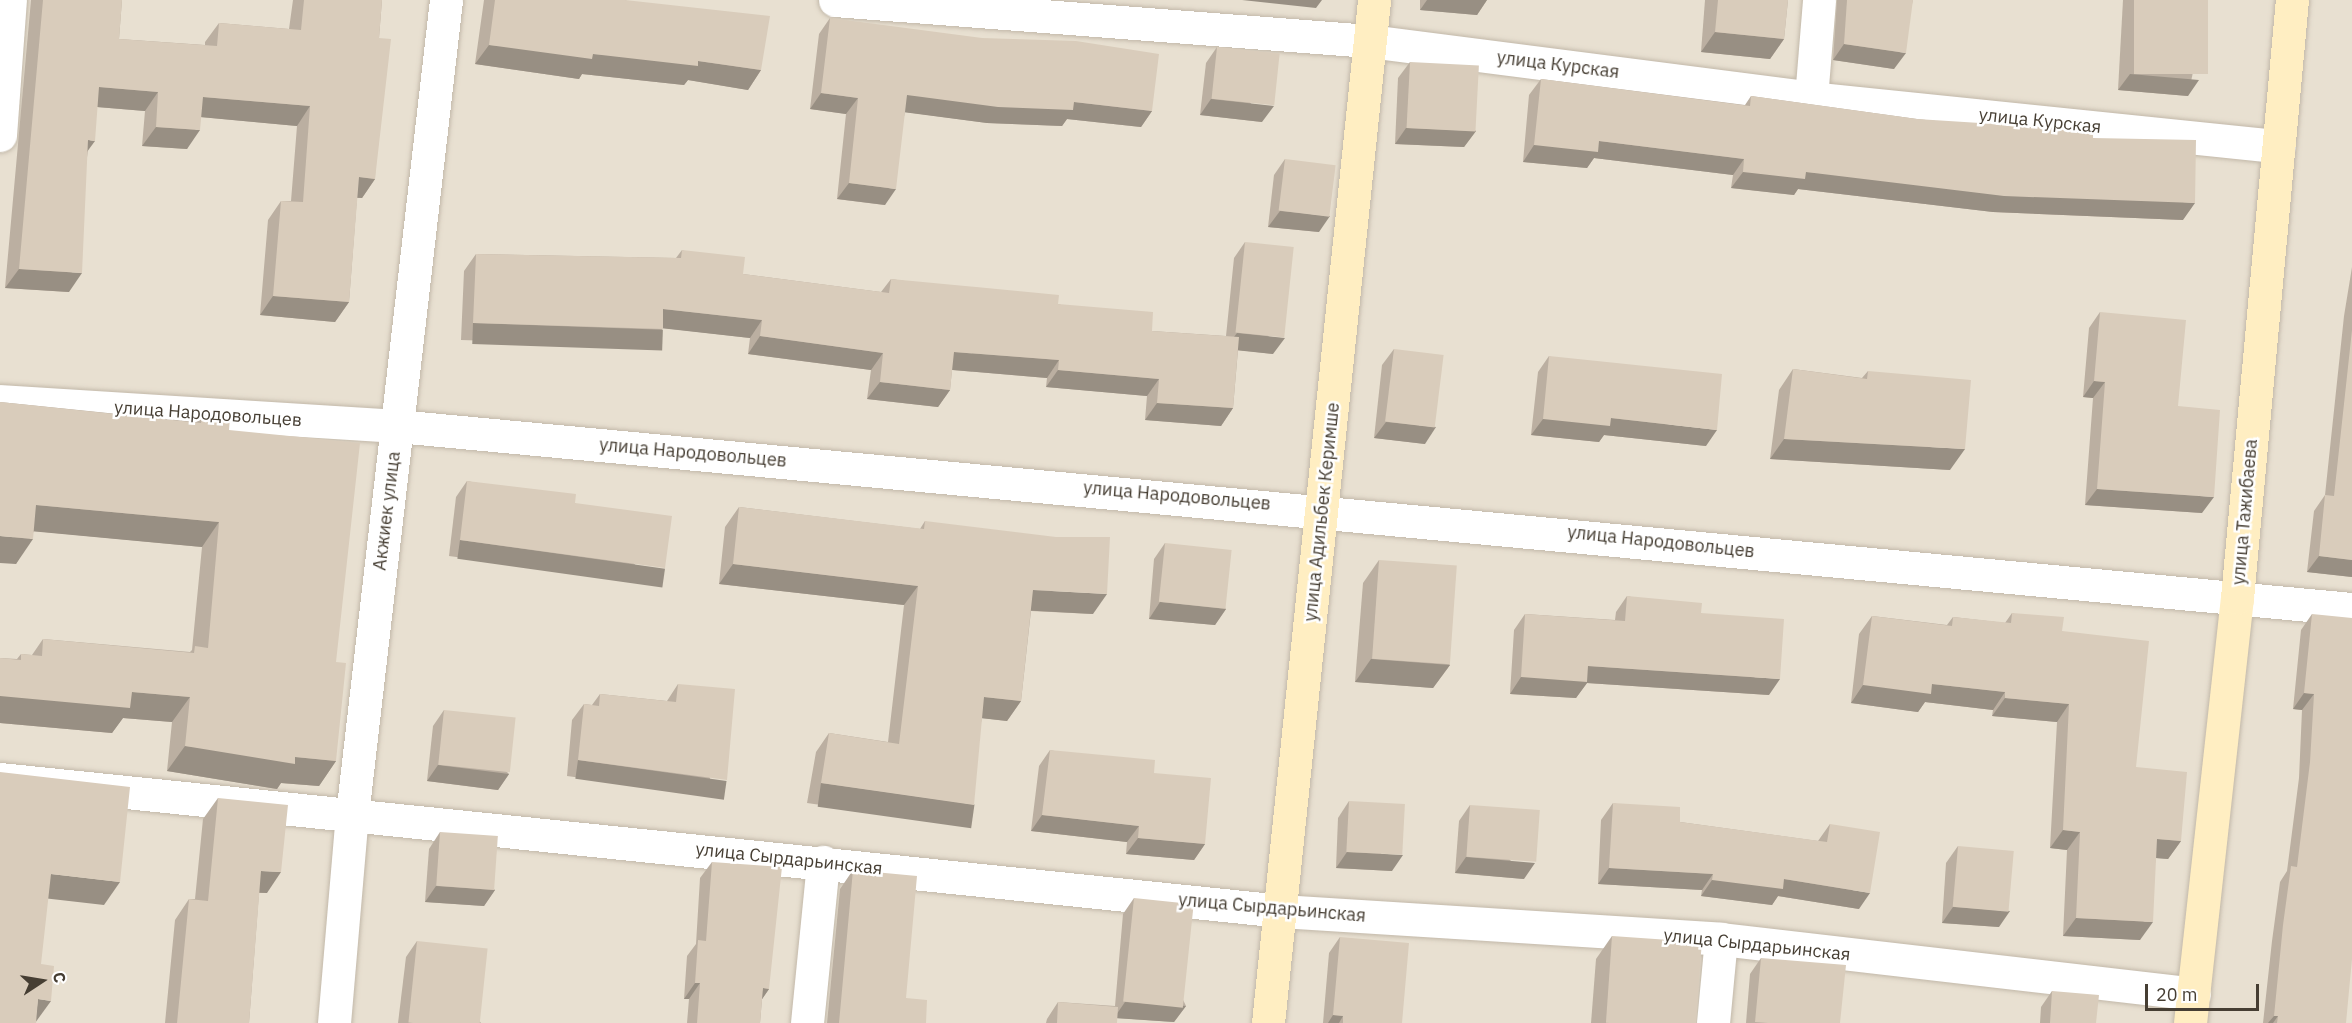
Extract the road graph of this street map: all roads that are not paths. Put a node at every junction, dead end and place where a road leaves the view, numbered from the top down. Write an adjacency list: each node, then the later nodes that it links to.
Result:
1 (10, 0): 9 (street)
2 (446, 0): 12 (street, Акжиек улица)
3 (835, 0): 7 (street, улица Курская)
4 (1374, 0): 7 (street, улица Адильбек Керимше)
5 (1819, 0): 8 (street)
6 (2292, 0): 10 (street, улица Тажибаева)
7 (1369, 40): 8 (street, улица Курская); 13 (street, улица Адильбек Керимше)
8 (1811, 98): 10 (street, улица Курская)
9 (0, 135)
10 (2279, 146): 14 (street, улица Тажибаева)
11 (0, 401): 12 (street, улица Народовольцев)
12 (397, 426): 13 (street, улица Народовольцев); 17 (street, Акжиек улица)
13 (1323, 509): 14 (street, улица Народовольцев); 19 (street, улица Адильбек Керимше)
14 (2237, 598): 15 (street, улица Народовольцев); 21 (street, улица Тажибаева)
15 (2352, 609)
16 (0, 779): 17 (street, улица Сырдарьинская)
17 (352, 815): 18 (street, улица Сырдарьинская); 22 (street, Акжиек улица)
18 (823, 862): 19 (street, улица Сырдарьинская); 23 (street)
19 (1281, 911): 20 (street, улица Сырдарьинская); 24 (street, улица Адильбек Керимше)
20 (1721, 939): 21 (street, улица Сырдарьинская); 25 (street)
21 (2192, 1009)
22 (334, 1023)
23 (807, 1023)
24 (1268, 1023)
25 (1713, 1023)

